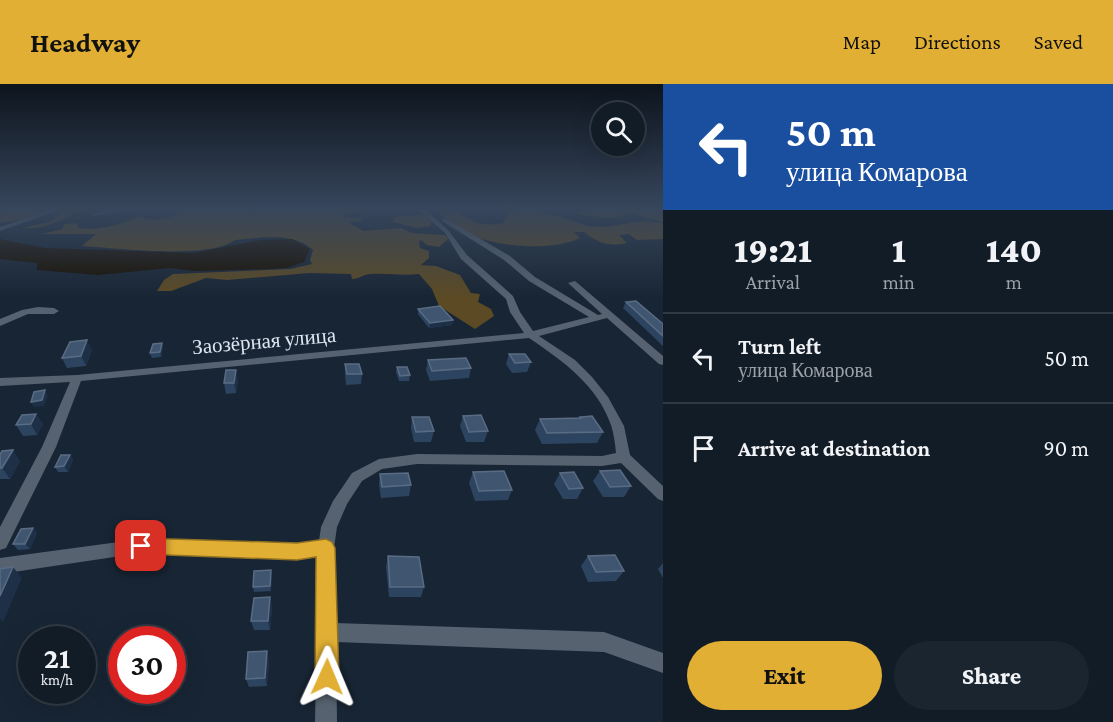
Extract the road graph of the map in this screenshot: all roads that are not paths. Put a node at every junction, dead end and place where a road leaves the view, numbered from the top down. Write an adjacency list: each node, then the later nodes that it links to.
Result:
1 (452, 239): 7 (street)
2 (472, 239): 5 (street)
3 (572, 283): 5 (street)
4 (54, 311): 6 (street)
5 (602, 316): 7 (street, Заозёрная улица); 8 (street)
6 (0, 323)
7 (531, 335): 9 (street, Заозёрная улица); 11 (street)
8 (663, 362)
9 (77, 378): 10 (street, Заозёрная улица); 13 (street)
10 (0, 382)
11 (624, 457): 12 (street); 14 (street)
12 (663, 495)
13 (0, 543)
14 (326, 548): 15 (street); 16 (street)
15 (0, 566)
16 (327, 632): 17 (street); 18 (street)
17 (663, 663)
18 (326, 722)

